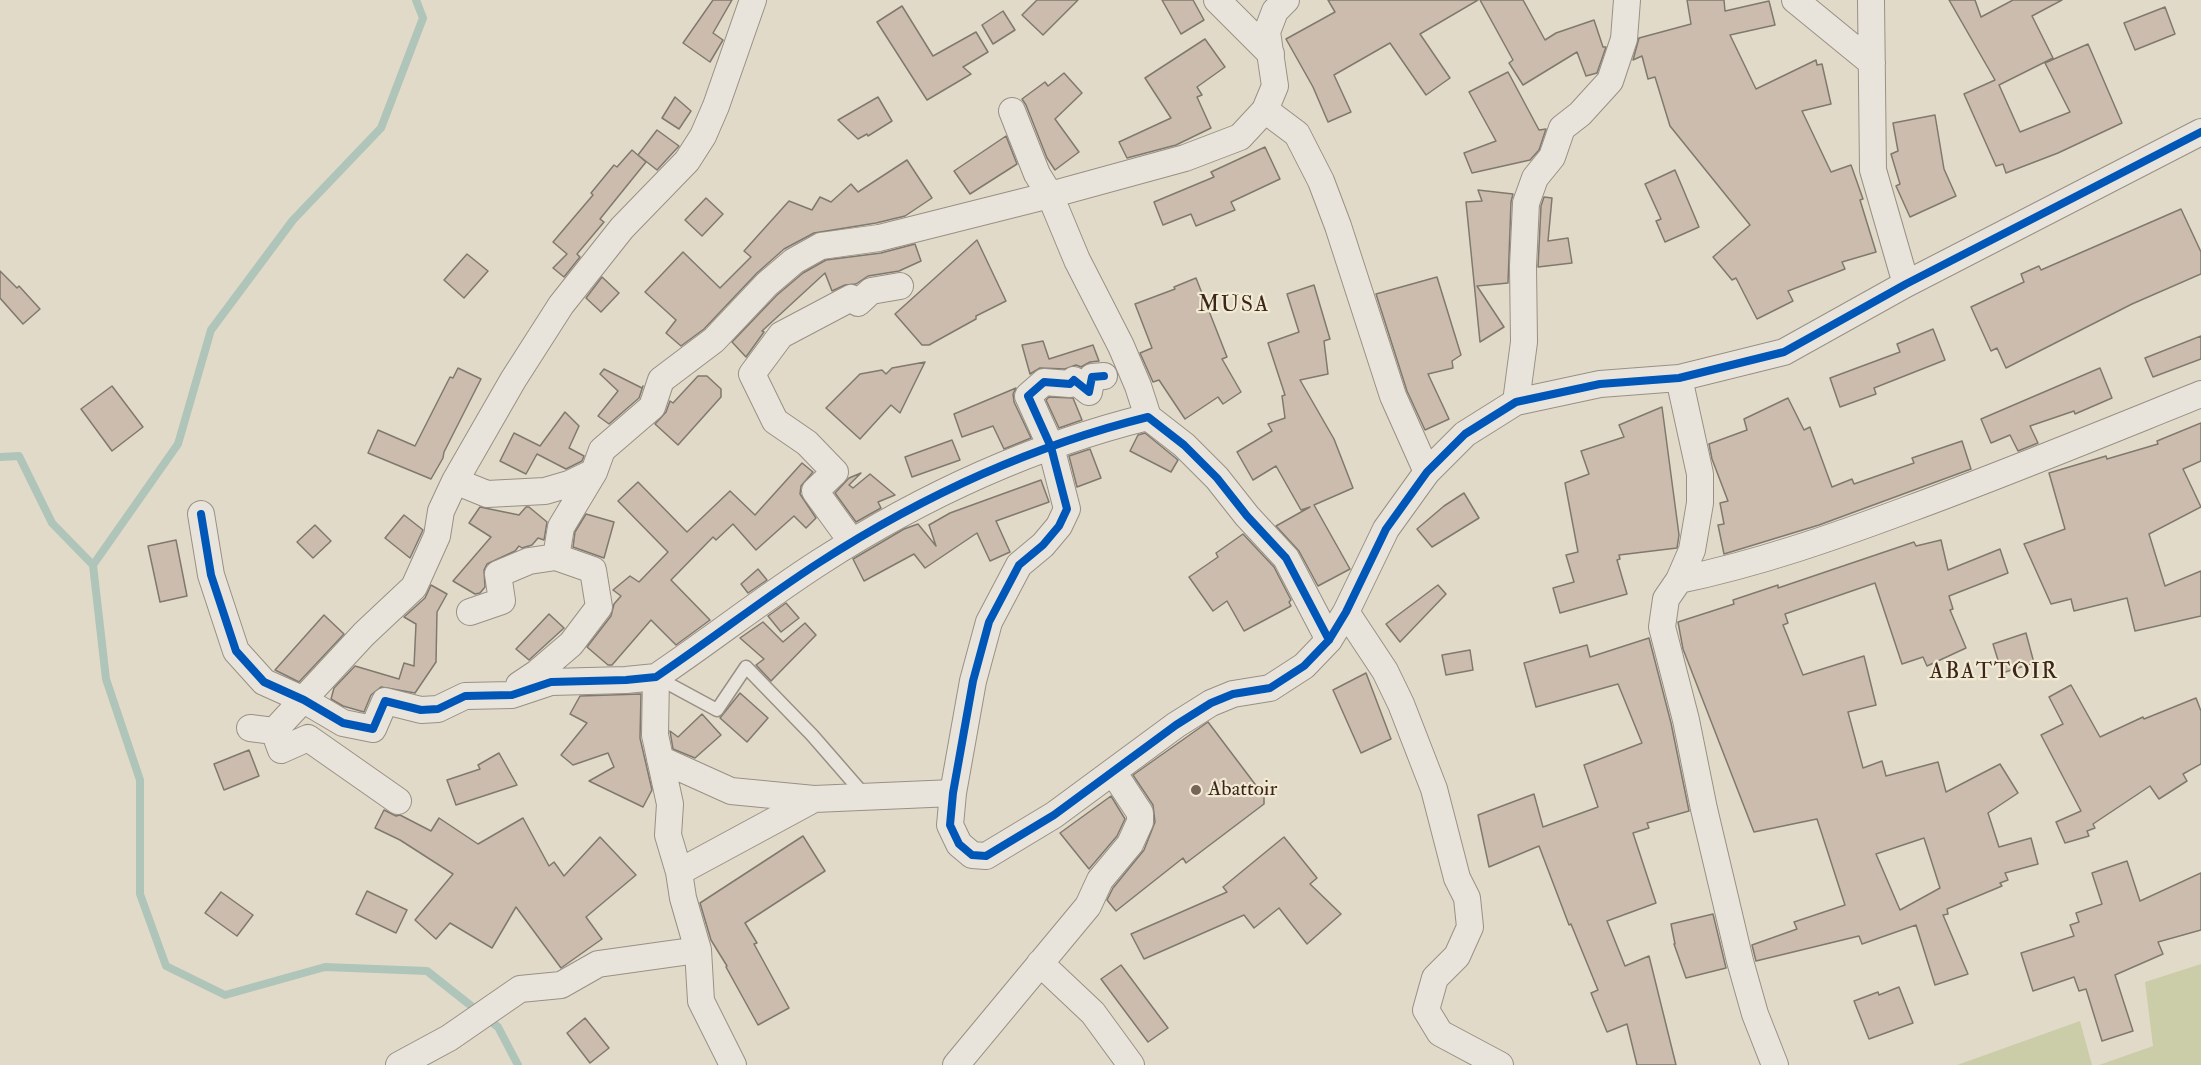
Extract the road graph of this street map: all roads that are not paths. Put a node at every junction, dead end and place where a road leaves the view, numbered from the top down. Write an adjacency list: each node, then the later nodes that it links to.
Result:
1 (753, 0): 23 (street)
2 (1217, 0): 7 (street)
3 (1286, 0): 7 (street)
4 (1627, 0): 18 (street)
5 (1795, 0): 8 (street)
6 (1871, 0): 8 (street)
7 (1271, 54): 9 (street)
8 (1872, 63): 13 (street)
9 (1265, 110): 12 (street); 22 (street)
10 (1012, 111): 12 (street)
11 (2201, 132): 13 (street)
12 (1050, 195): 19 (street); 21 (street)
13 (1906, 284): 16 (street)
14 (900, 286): 25 (street)
15 (1104, 376): 20 (street)
16 (1679, 378): 18 (street); 27 (street)
17 (2201, 394): 27 (street)
18 (1516, 402): 22 (street)
19 (1148, 417): 20 (street); 30 (street)
20 (1051, 447): 25 (street); 36 (street)
21 (594, 472): 23 (street); 26 (street)
22 (1427, 472): 29 (street)
23 (455, 481): 33 (street)
24 (201, 514): 33 (street)
25 (852, 542): 31 (street)
26 (556, 556): 28 (street); 32 (street)
27 (1679, 580): 48 (street)
28 (470, 612)
29 (1346, 612): 30 (street); 47 (street)
30 (1329, 640): 35 (street)
31 (656, 677): 32 (street); 34 (street); 37 (lane)
32 (501, 696): 33 (street)
33 (304, 700): 39 (street)
34 (660, 759): 38 (street); 40 (street)
35 (1113, 772): 36 (street); 42 (street)
36 (954, 793): 37 (street)
37 (866, 797): 38 (street)
38 (814, 799): 40 (street)
39 (398, 801)
40 (679, 872): 41 (street)
41 (698, 950): 43 (street); 44 (street)
42 (1041, 963): 45 (street); 46 (street)
43 (399, 1065)
44 (733, 1065)
45 (956, 1065)
46 (1131, 1065)
47 (1500, 1065)
48 (1775, 1065)

